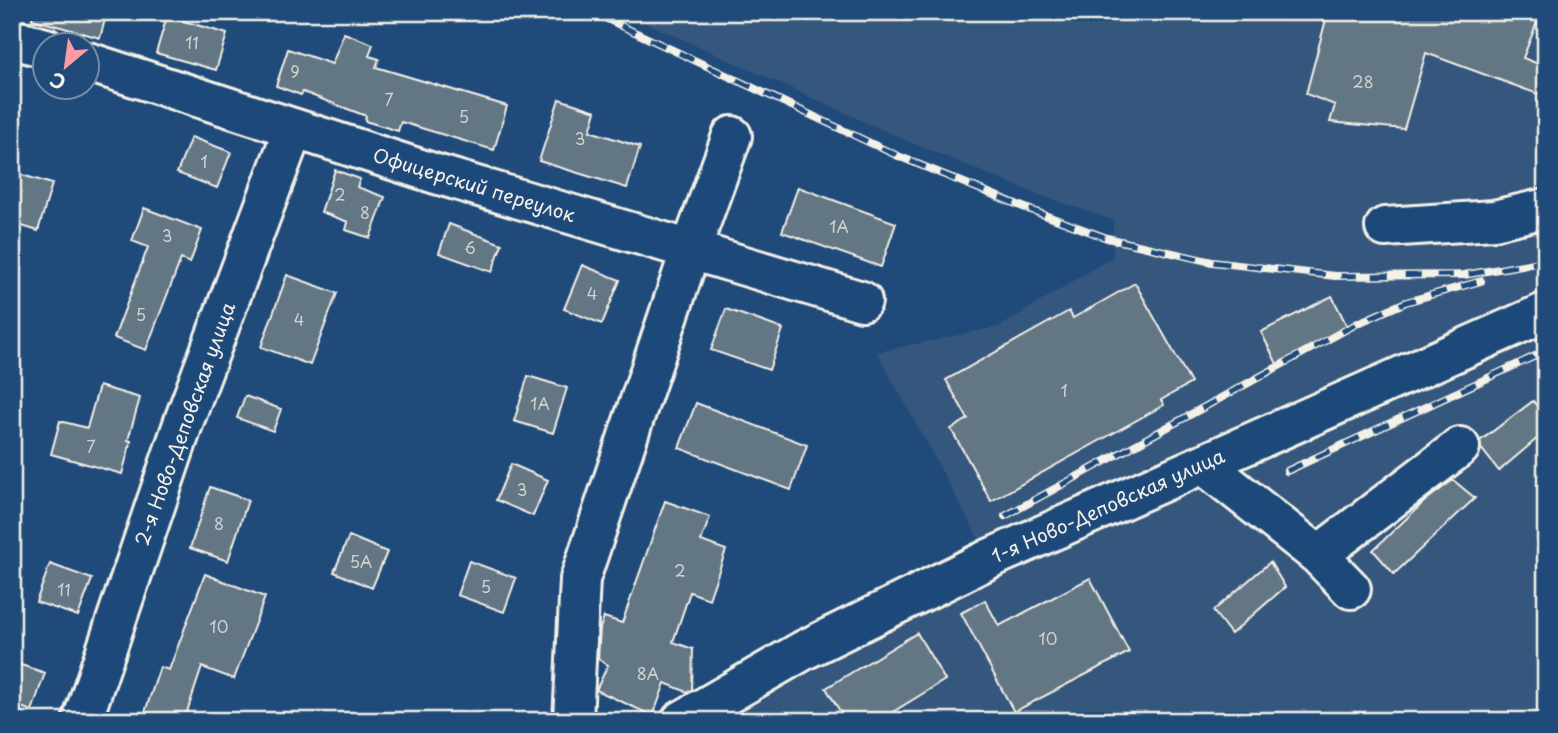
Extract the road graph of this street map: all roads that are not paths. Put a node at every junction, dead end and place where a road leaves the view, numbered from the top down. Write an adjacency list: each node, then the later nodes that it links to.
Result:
1 (12, 38): 2 (street)
2 (32, 44)
3 (102, 67): 4 (street, Офицерский переулок)
4 (293, 130): 8 (street, Офицерский переулок); 15 (street, 2-я Ново-Деповская улица)
5 (732, 136): 8 (street)
6 (1546, 208): 7 (street)
7 (1385, 227)
8 (691, 249): 9 (street, Офицерский переулок); 16 (street)
9 (862, 302)
10 (1546, 312): 12 (street, 1-я Ново-Деповская улица)
11 (1460, 447): 13 (street)
12 (1203, 464): 13 (street); 17 (street, 1-я Ново-Деповская улица)
13 (1318, 555): 14 (street)
14 (1351, 589)
15 (82, 721)
16 (573, 721)
17 (681, 721)

